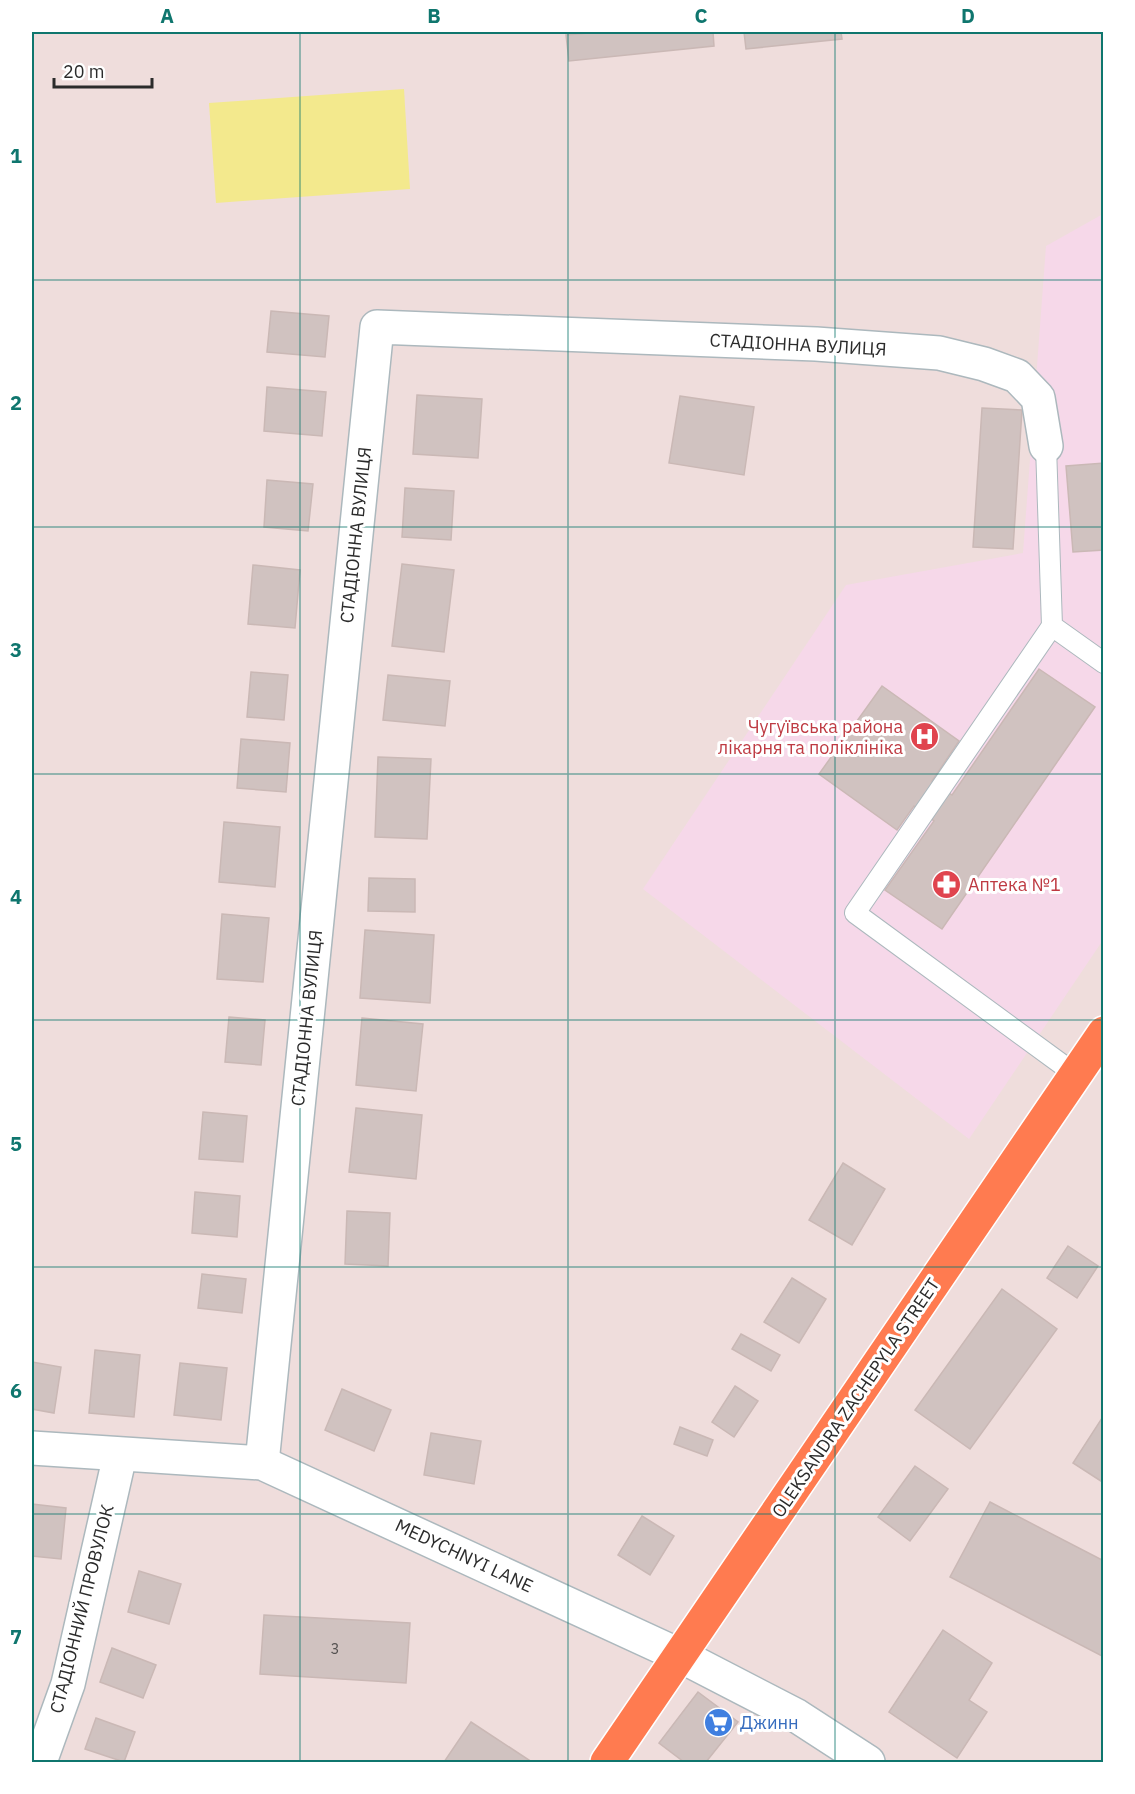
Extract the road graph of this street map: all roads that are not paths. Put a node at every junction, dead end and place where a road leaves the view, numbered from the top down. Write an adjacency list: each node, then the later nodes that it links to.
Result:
1 (1046, 446): 2 (lane); 8 (street, СТАДІОННА ВУЛИЦЯ)
2 (1052, 626): 3 (lane); 5 (lane)
3 (1104, 663)
4 (1104, 1033): 5 (main road, OLEKSANDRA ZACHEPYLA STREET)
5 (1075, 1074): 9 (main road, OLEKSANDRA ZACHEPYLA STREET)
6 (32, 1448): 7 (street, MEDYCHNYI LANE)
7 (120, 1455): 8 (street, MEDYCHNYI LANE); 10 (street, СТАДІОННИЙ ПРОВУЛОК)
8 (262, 1463): 9 (street, MEDYCHNYI LANE)
9 (681, 1656): 11 (main road, OLEKSANDRA ZACHEPYLA STREET); 12 (street, MEDYCHNYI LANE)
10 (40, 1762)
11 (607, 1762)
12 (868, 1762)

